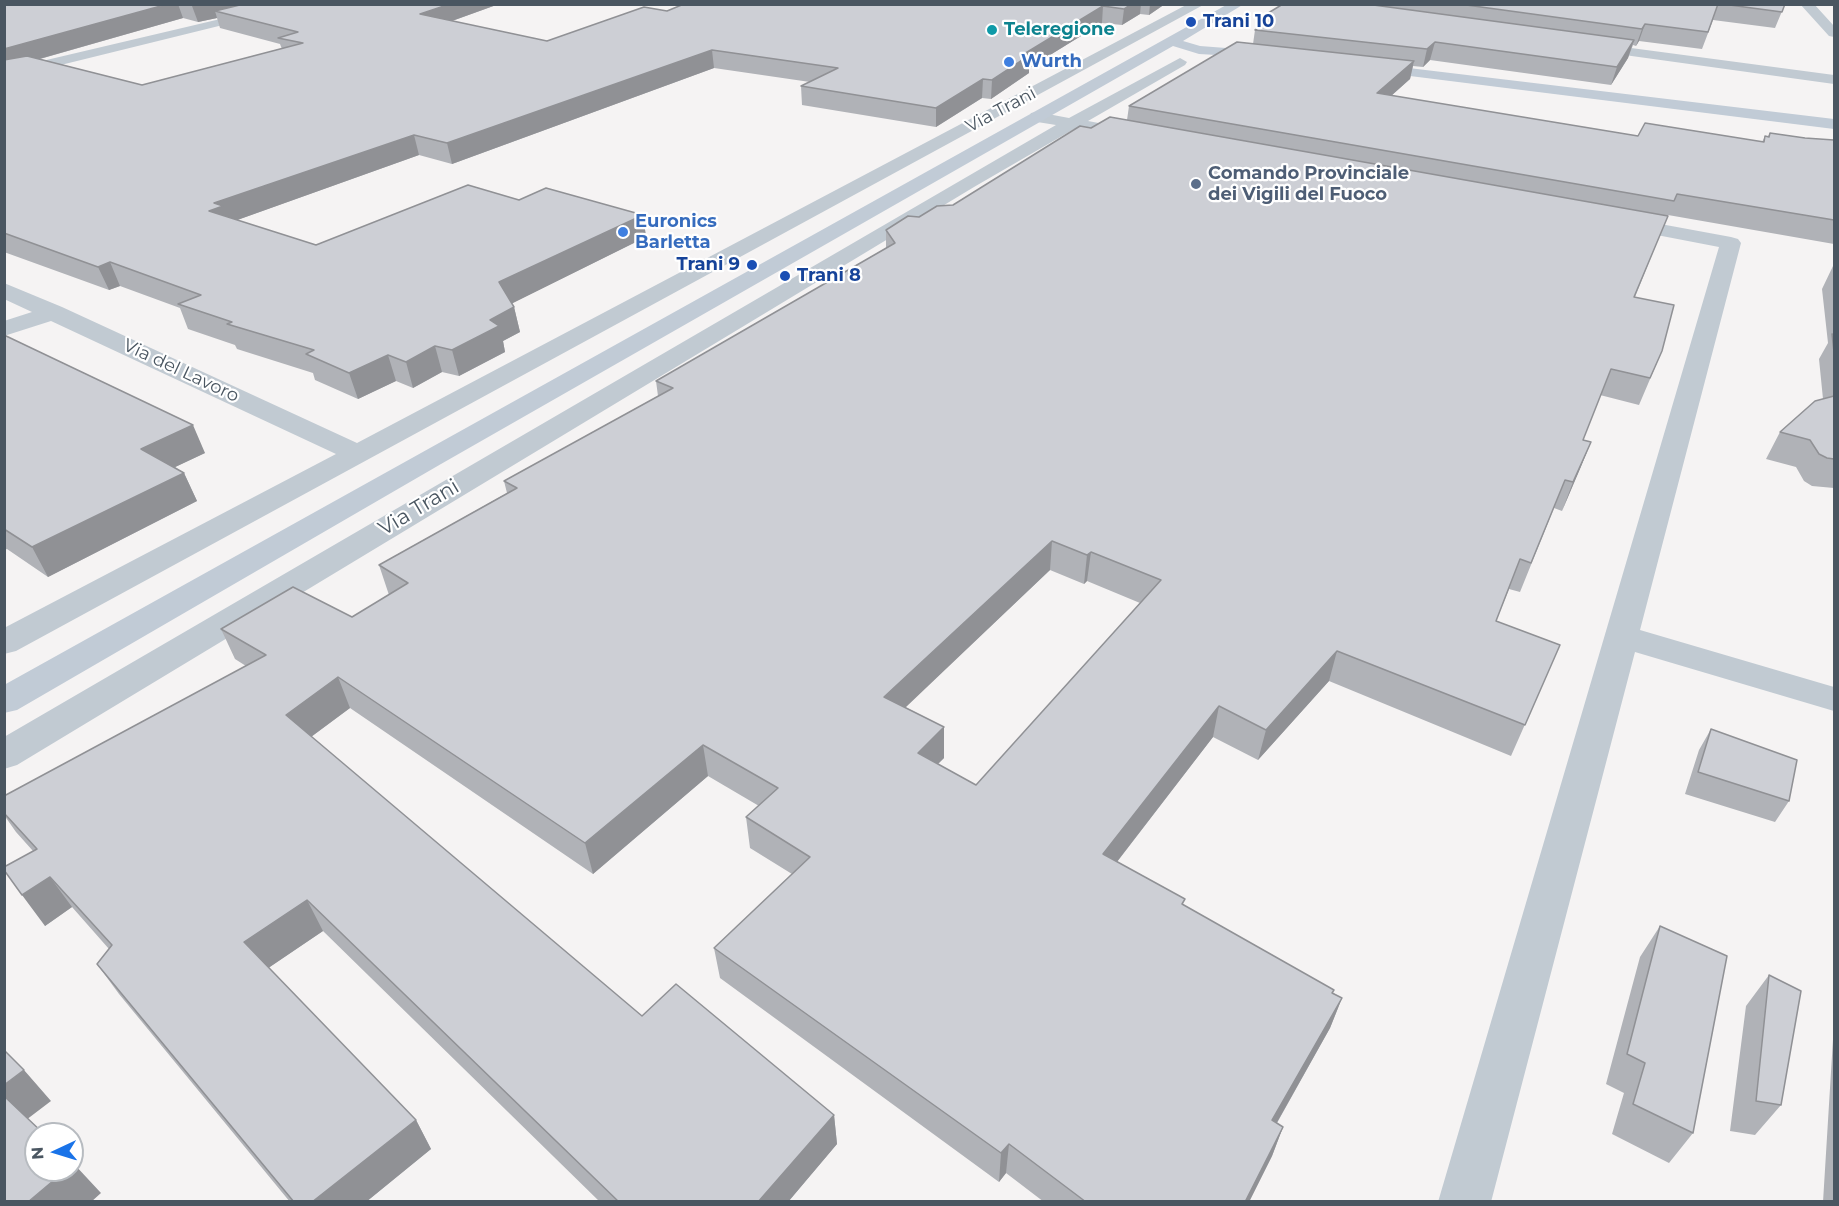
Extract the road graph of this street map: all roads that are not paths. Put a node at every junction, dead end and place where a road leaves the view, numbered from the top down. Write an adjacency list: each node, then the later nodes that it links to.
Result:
1 (302, 4): 14 (street)
2 (1806, 4): 6 (street)
3 (1198, 5): 4 (street); 13 (street, Via Trani)
4 (1234, 7): 5 (main road, Via Trani)
5 (1205, 23): 7 (main road, Via Trani); 9 (main road)
6 (1834, 33)
7 (1173, 42): 9 (main road); 12 (main road, Via Trani)
8 (1577, 45): 15 (street)
9 (1226, 48): 12 (main road)
10 (1180, 62): 16 (street)
11 (1356, 66): 17 (main road)
12 (1128, 68): 13 (street); 18 (main road, Via Trani)
13 (1078, 69): 20 (street, Via Trani)
14 (4, 75)
15 (1834, 80)
16 (1072, 124): 18 (street); 19 (street)
17 (1834, 124)
18 (1041, 129): 22 (main road, Via Trani); 24 (street, Via Trani)
19 (1166, 141)
20 (803, 215): 22 (street); 28 (street, Via Trani)
21 (1590, 217): 29 (street)
22 (848, 224): 23 (main road, Via Trani)
23 (794, 254): 24 (street); 32 (main road, Via Trani)
24 (834, 262): 33 (street, Via Trani)
25 (4, 290): 26 (street, Via del Lavoro)
26 (54, 312): 27 (street); 28 (street, Via del Lavoro)
27 (4, 328)
28 (356, 453): 30 (street, Via Trani)
29 (1621, 636): 31 (street); 34 (street)
30 (4, 643)
31 (1834, 699)
32 (4, 700)
33 (4, 755)
34 (1464, 1202)

